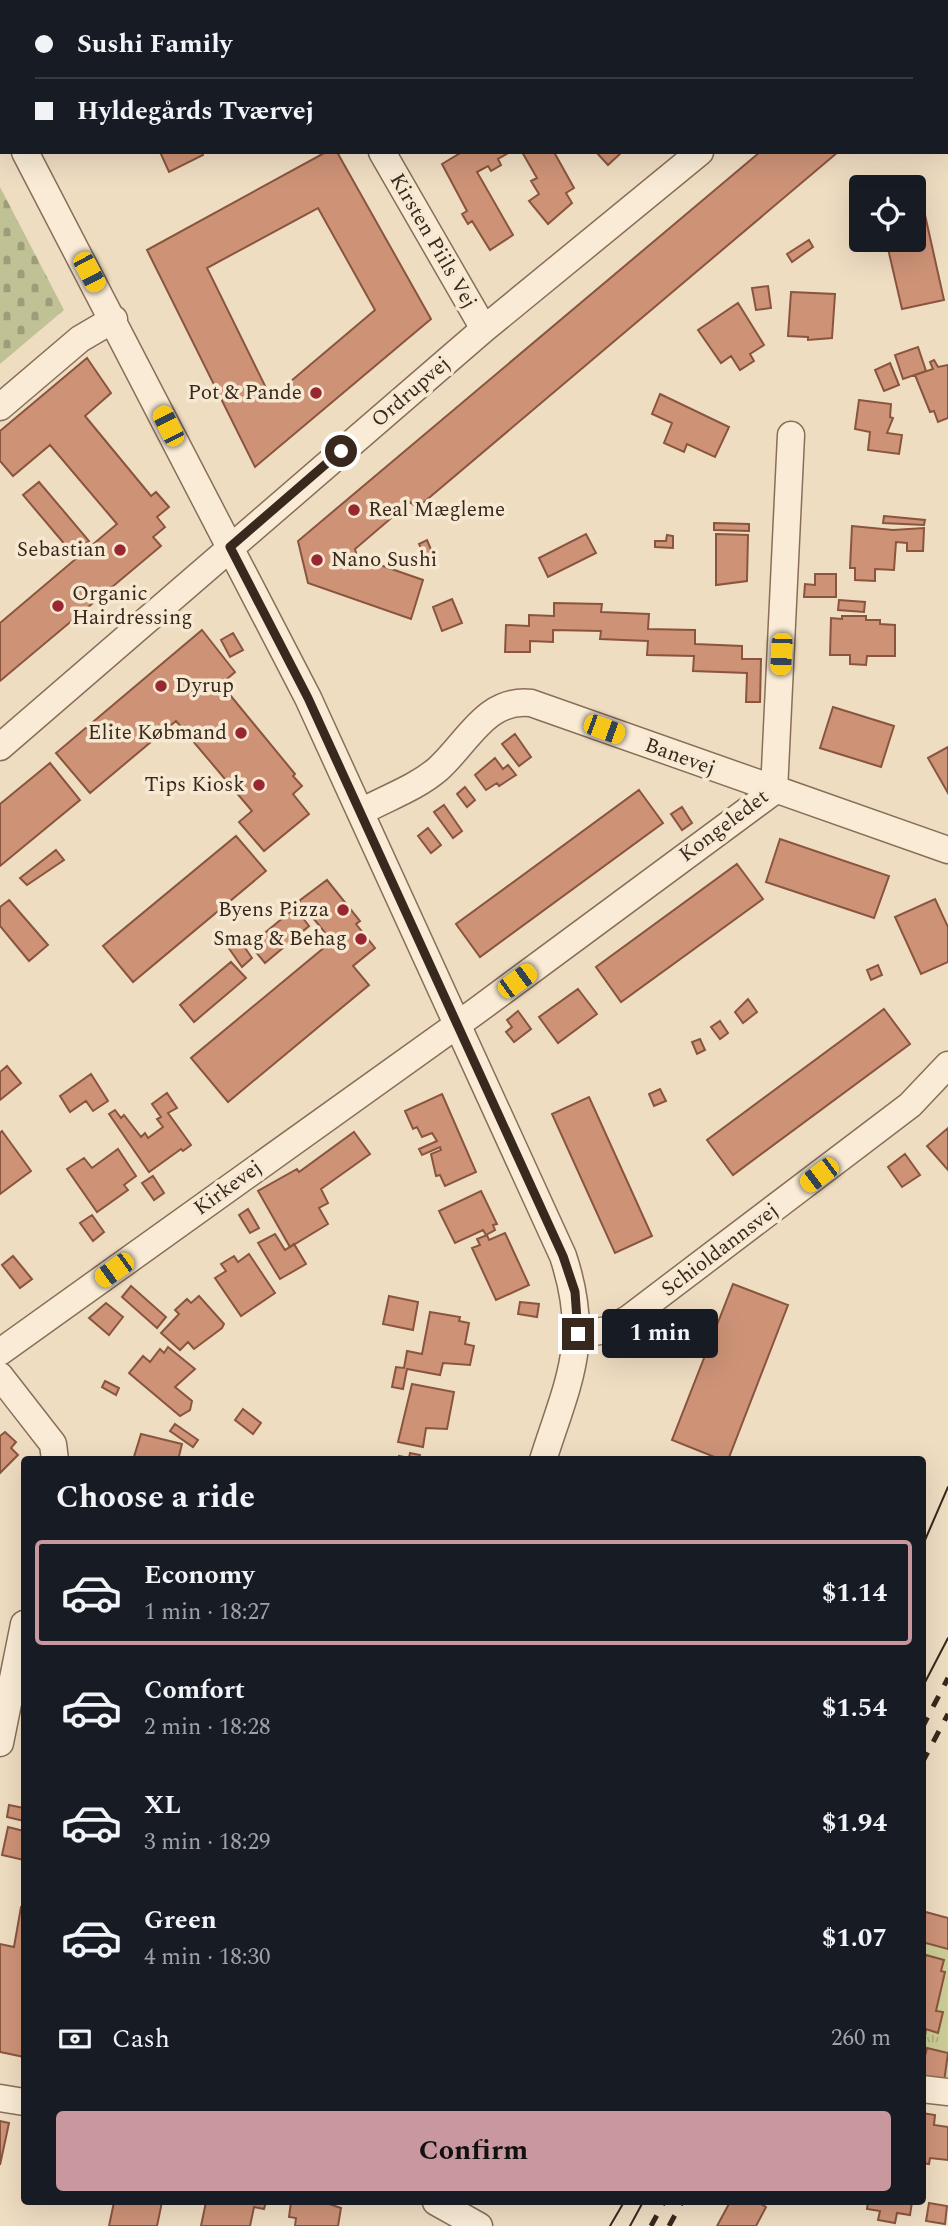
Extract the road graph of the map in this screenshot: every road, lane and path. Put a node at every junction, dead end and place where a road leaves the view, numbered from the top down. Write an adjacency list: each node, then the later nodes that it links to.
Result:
1 (27, 154): 4 (street)
2 (383, 154): 5 (street, Kirsten Piils Vej)
3 (698, 154): 5 (street, Ordrupvej)
4 (114, 319): 6 (street); 8 (street)
5 (484, 329): 8 (street, Ordrupvej)
6 (0, 407)
7 (792, 435): 10 (street, Kongeledet)
8 (230, 547): 9 (street, Ordrupvej); 11 (street)
9 (0, 747)
10 (774, 791): 11 (street, Banevej); 12 (street, Banevej); 13 (street, Kongeledet)
11 (361, 812): 13 (street)
12 (948, 850)
13 (457, 1025): 15 (street); 16 (street, Kirkevej)
14 (948, 1065): 15 (street, Schioldannsvej)
15 (578, 1334): 19 (street)
16 (0, 1352)
17 (0, 1376): 18 (street)
18 (54, 1456)
19 (544, 1456)
20 (21, 1639): 21 (street)
21 (0, 1742)
22 (926, 2089): 23 (street)
23 (948, 2092)
24 (0, 2098): 25 (street)
25 (21, 2102)
26 (441, 2205): 27 (street)
27 (479, 2226)

